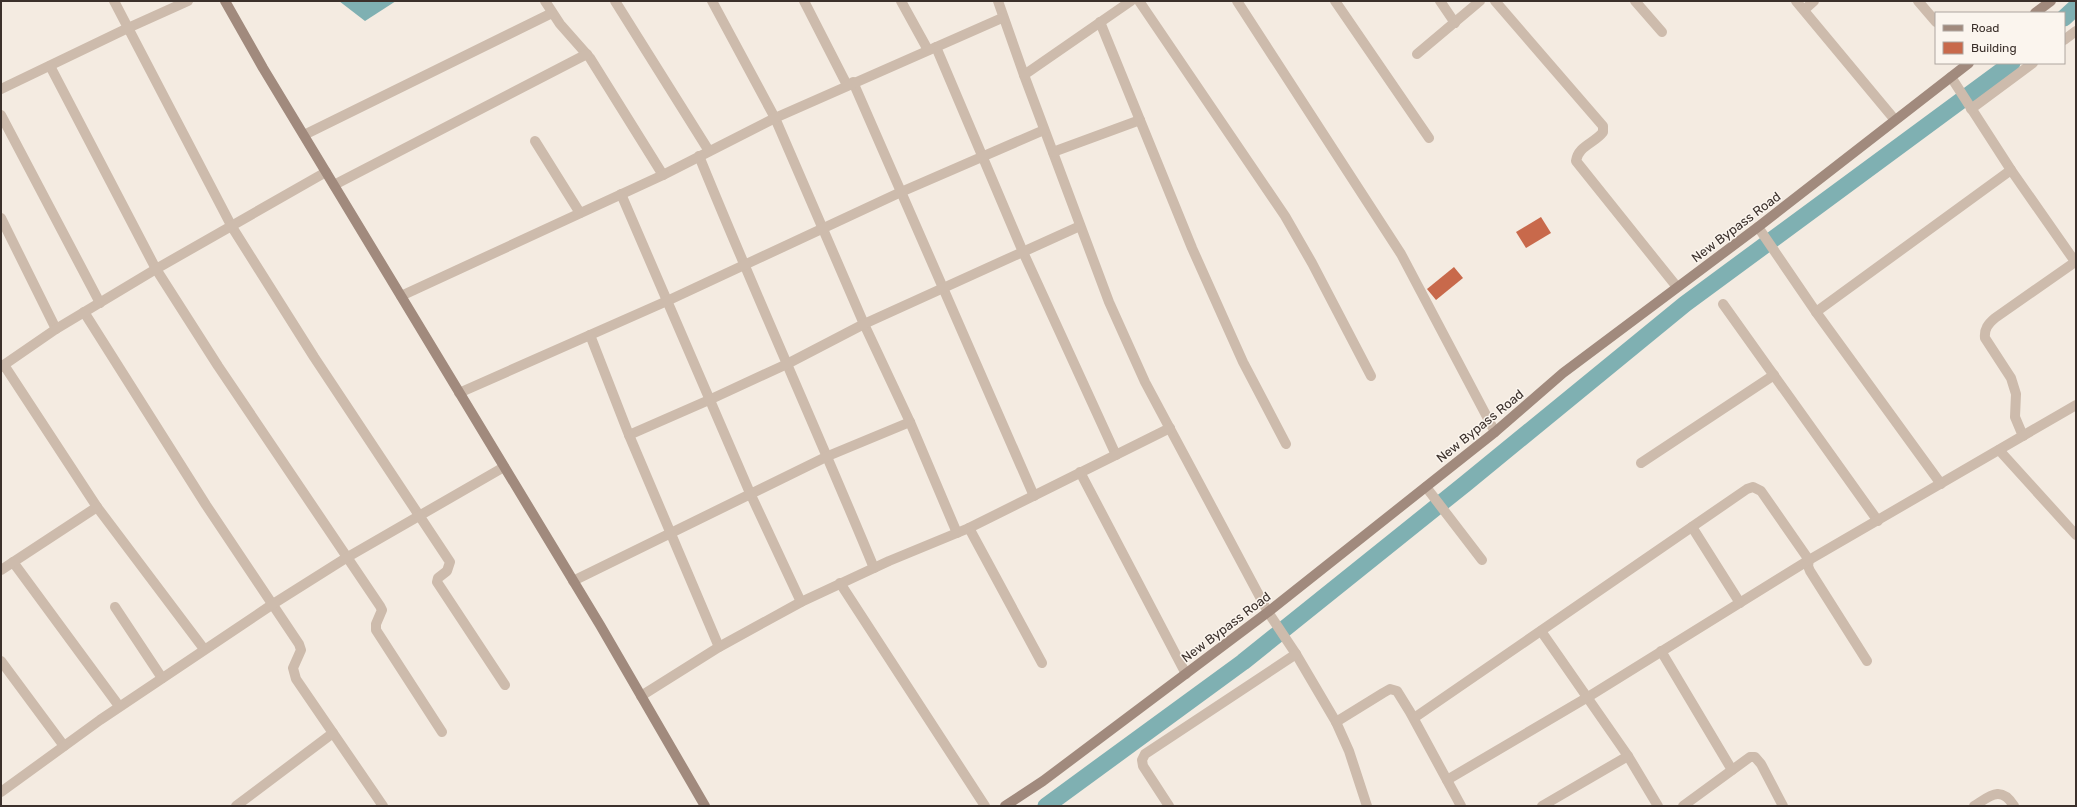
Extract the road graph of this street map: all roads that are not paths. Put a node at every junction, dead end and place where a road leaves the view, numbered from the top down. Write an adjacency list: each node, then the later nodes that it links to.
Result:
1 (114, 1): 29 (street)
2 (188, 1): 29 (street)
3 (225, 1): 49 (main road)
4 (545, 1): 24 (street)
5 (615, 1): 52 (street)
6 (712, 1): 45 (street)
7 (804, 1): 41 (street)
8 (901, 1): 33 (street)
9 (1130, 1): 27 (street)
10 (1139, 1): 87 (street)
11 (1237, 1): 93 (street)
12 (1335, 1): 50 (street)
13 (1440, 1): 28 (street)
14 (1480, 1): 28 (street)
15 (1495, 1): 73 (street)
16 (1635, 1): 31 (street)
17 (1796, 1): 22 (street)
18 (1814, 1): 22 (street)
19 (1918, 1): 26 (street)
20 (2051, 1): 23 (main road)
21 (1000, 2): 25 (street)
22 (1804, 10): 47 (street)
23 (2036, 12)
24 (552, 13): 34 (street); 49 (street)
25 (1002, 18): 33 (street); 39 (street)
26 (1935, 21)
27 (1100, 22): 39 (street); 46 (street)
28 (1455, 22): 35 (street)
29 (128, 28): 38 (street); 66 (street)
30 (2076, 31): 32 (street)
31 (1662, 32)
32 (2065, 39)
33 (932, 49): 41 (street); 55 (street)
34 (587, 54): 58 (street); 59 (street)
35 (1417, 54)
36 (1968, 64): 40 (main road, New Bypass Road)
37 (2031, 64): 43 (street)
38 (50, 66): 42 (street); 72 (street)
39 (1024, 75): 48 (street)
40 (1951, 77): 43 (street); 47 (main road, New Bypass Road)
41 (850, 84): 45 (street); 60 (street)
42 (1, 89)
43 (1968, 105): 56 (street)
44 (1, 115): 77 (street)
45 (775, 118): 52 (street); 67 (street)
46 (1140, 120): 53 (street); 96 (street)
47 (1895, 120): 65 (main road, New Bypass Road)
48 (1044, 130): 53 (street); 55 (street)
49 (304, 135): 57 (main road)
50 (1429, 138)
51 (535, 141): 62 (street)
52 (708, 150): 54 (street)
53 (1052, 152): 64 (street)
54 (699, 156): 58 (street); 71 (street)
55 (983, 158): 60 (street); 69 (street)
56 (2011, 170): 70 (street); 80 (street)
57 (326, 172): 59 (main road); 66 (street)
58 (663, 175): 61 (street)
59 (334, 185): 75 (main road)
60 (901, 192): 67 (street); 74 (street)
61 (620, 194): 62 (street); 76 (street)
62 (580, 213): 75 (street)
63 (1, 218): 68 (street)
64 (1080, 226): 69 (street); 92 (street)
65 (1758, 226): 73 (main road, New Bypass Road); 80 (street)
66 (232, 227): 72 (street); 108 (street)
67 (823, 228): 71 (street); 81 (street)
68 (4, 232): 82 (street)
69 (1023, 252): 74 (street); 98 (street)
70 (2076, 262): 95 (street)
71 (743, 265): 76 (street); 84 (street)
72 (156, 269): 77 (street); 115 (street)
73 (1677, 287): 93 (main road, New Bypass Road)
74 (943, 289): 81 (street); 106 (street)
75 (401, 296): 88 (main road)
76 (667, 301): 83 (street); 89 (street)
77 (100, 302): 79 (street)
78 (1723, 304): 86 (street)
79 (84, 312): 82 (street); 125 (street)
80 (1816, 312): 103 (street)
81 (864, 324): 84 (street); 91 (street)
82 (56, 329): 85 (street)
83 (590, 335): 88 (street); 94 (street)
84 (787, 364): 89 (street); 99 (street)
85 (3, 366): 107 (street)
86 (1774, 375): 100 (street); 109 (street)
87 (1371, 376)
88 (459, 393): 101 (main road)
89 (709, 400): 94 (street); 105 (street)
90 (2076, 405): 95 (street)
91 (910, 422): 99 (street); 113 (street)
92 (1170, 428): 98 (street); 127 (street)
93 (1495, 432): 104 (main road, New Bypass Road)
94 (629, 435): 112 (street)
95 (2023, 436): 97 (street)
96 (1286, 444)
97 (1999, 450): 103 (street); 114 (street)
98 (1116, 454): 102 (street)
99 (828, 456): 105 (street); 119 (street)
100 (1641, 463)
101 (504, 467): 108 (street); 121 (main road)
102 (1080, 472): 106 (street); 136 (street)
103 (1941, 484): 109 (street)
104 (1426, 487): 116 (street); 127 (main road, New Bypass Road)
105 (750, 493): 112 (street); 123 (street)
106 (1034, 496): 111 (street)
107 (97, 507): 118 (street); 130 (street)
108 (420, 517): 115 (street); 138 (street)
109 (1878, 521): 117 (street)
110 (1692, 527): 117 (street); 124 (street); 128 (street)
111 (970, 528): 113 (street); 135 (street)
112 (671, 532): 121 (street); 129 (street)
113 (957, 533): 119 (street)
114 (2076, 535)
115 (346, 558): 125 (street); 144 (street)
116 (1482, 560)
117 (1809, 560): 124 (street); 134 (street)
118 (13, 562): 120 (street); 141 (street)
119 (874, 568): 122 (street)
120 (1, 570)
121 (573, 581): 139 (main road)
122 (840, 583): 123 (street); 154 (street)
123 (801, 602): 129 (street)
124 (1740, 603): 131 (street)
125 (273, 604): 130 (street); 145 (street)
126 (115, 607): 137 (street)
127 (1268, 612): 132 (street); 136 (main road, New Bypass Road)
128 (1541, 631): 140 (street); 142 (street)
129 (719, 647): 139 (street)
130 (204, 650): 137 (street)
131 (1661, 651): 140 (street); 148 (street)
132 (1296, 654): 143 (street); 156 (street)
133 (1, 661): 146 (street)
134 (1867, 661)
135 (1042, 663)
136 (1186, 674): 155 (main road, New Bypass Road)
137 (162, 678): 141 (street)
138 (505, 685)
139 (641, 696): 153 (main road)
140 (1588, 697): 147 (street); 149 (street)
141 (119, 706): 146 (street)
142 (1414, 718): 143 (street); 149 (street)
143 (1336, 722): 157 (street)
144 (442, 732)
145 (333, 733): 151 (street); 152 (street)
146 (64, 746): 150 (street)
147 (1628, 756): 159 (street); 160 (street)
148 (1732, 770): 161 (street); 162 (street)
149 (1447, 780): 158 (street)
150 (1, 792)
151 (236, 806)
152 (382, 806)
153 (705, 806)
154 (985, 806)
155 (1005, 806)
156 (1169, 806)
157 (1367, 806)
158 (1461, 806)
159 (1542, 806)
160 (1658, 806)
161 (1683, 806)
162 (1782, 806)
163 (1974, 806): 164 (street)
164 (2014, 806)

